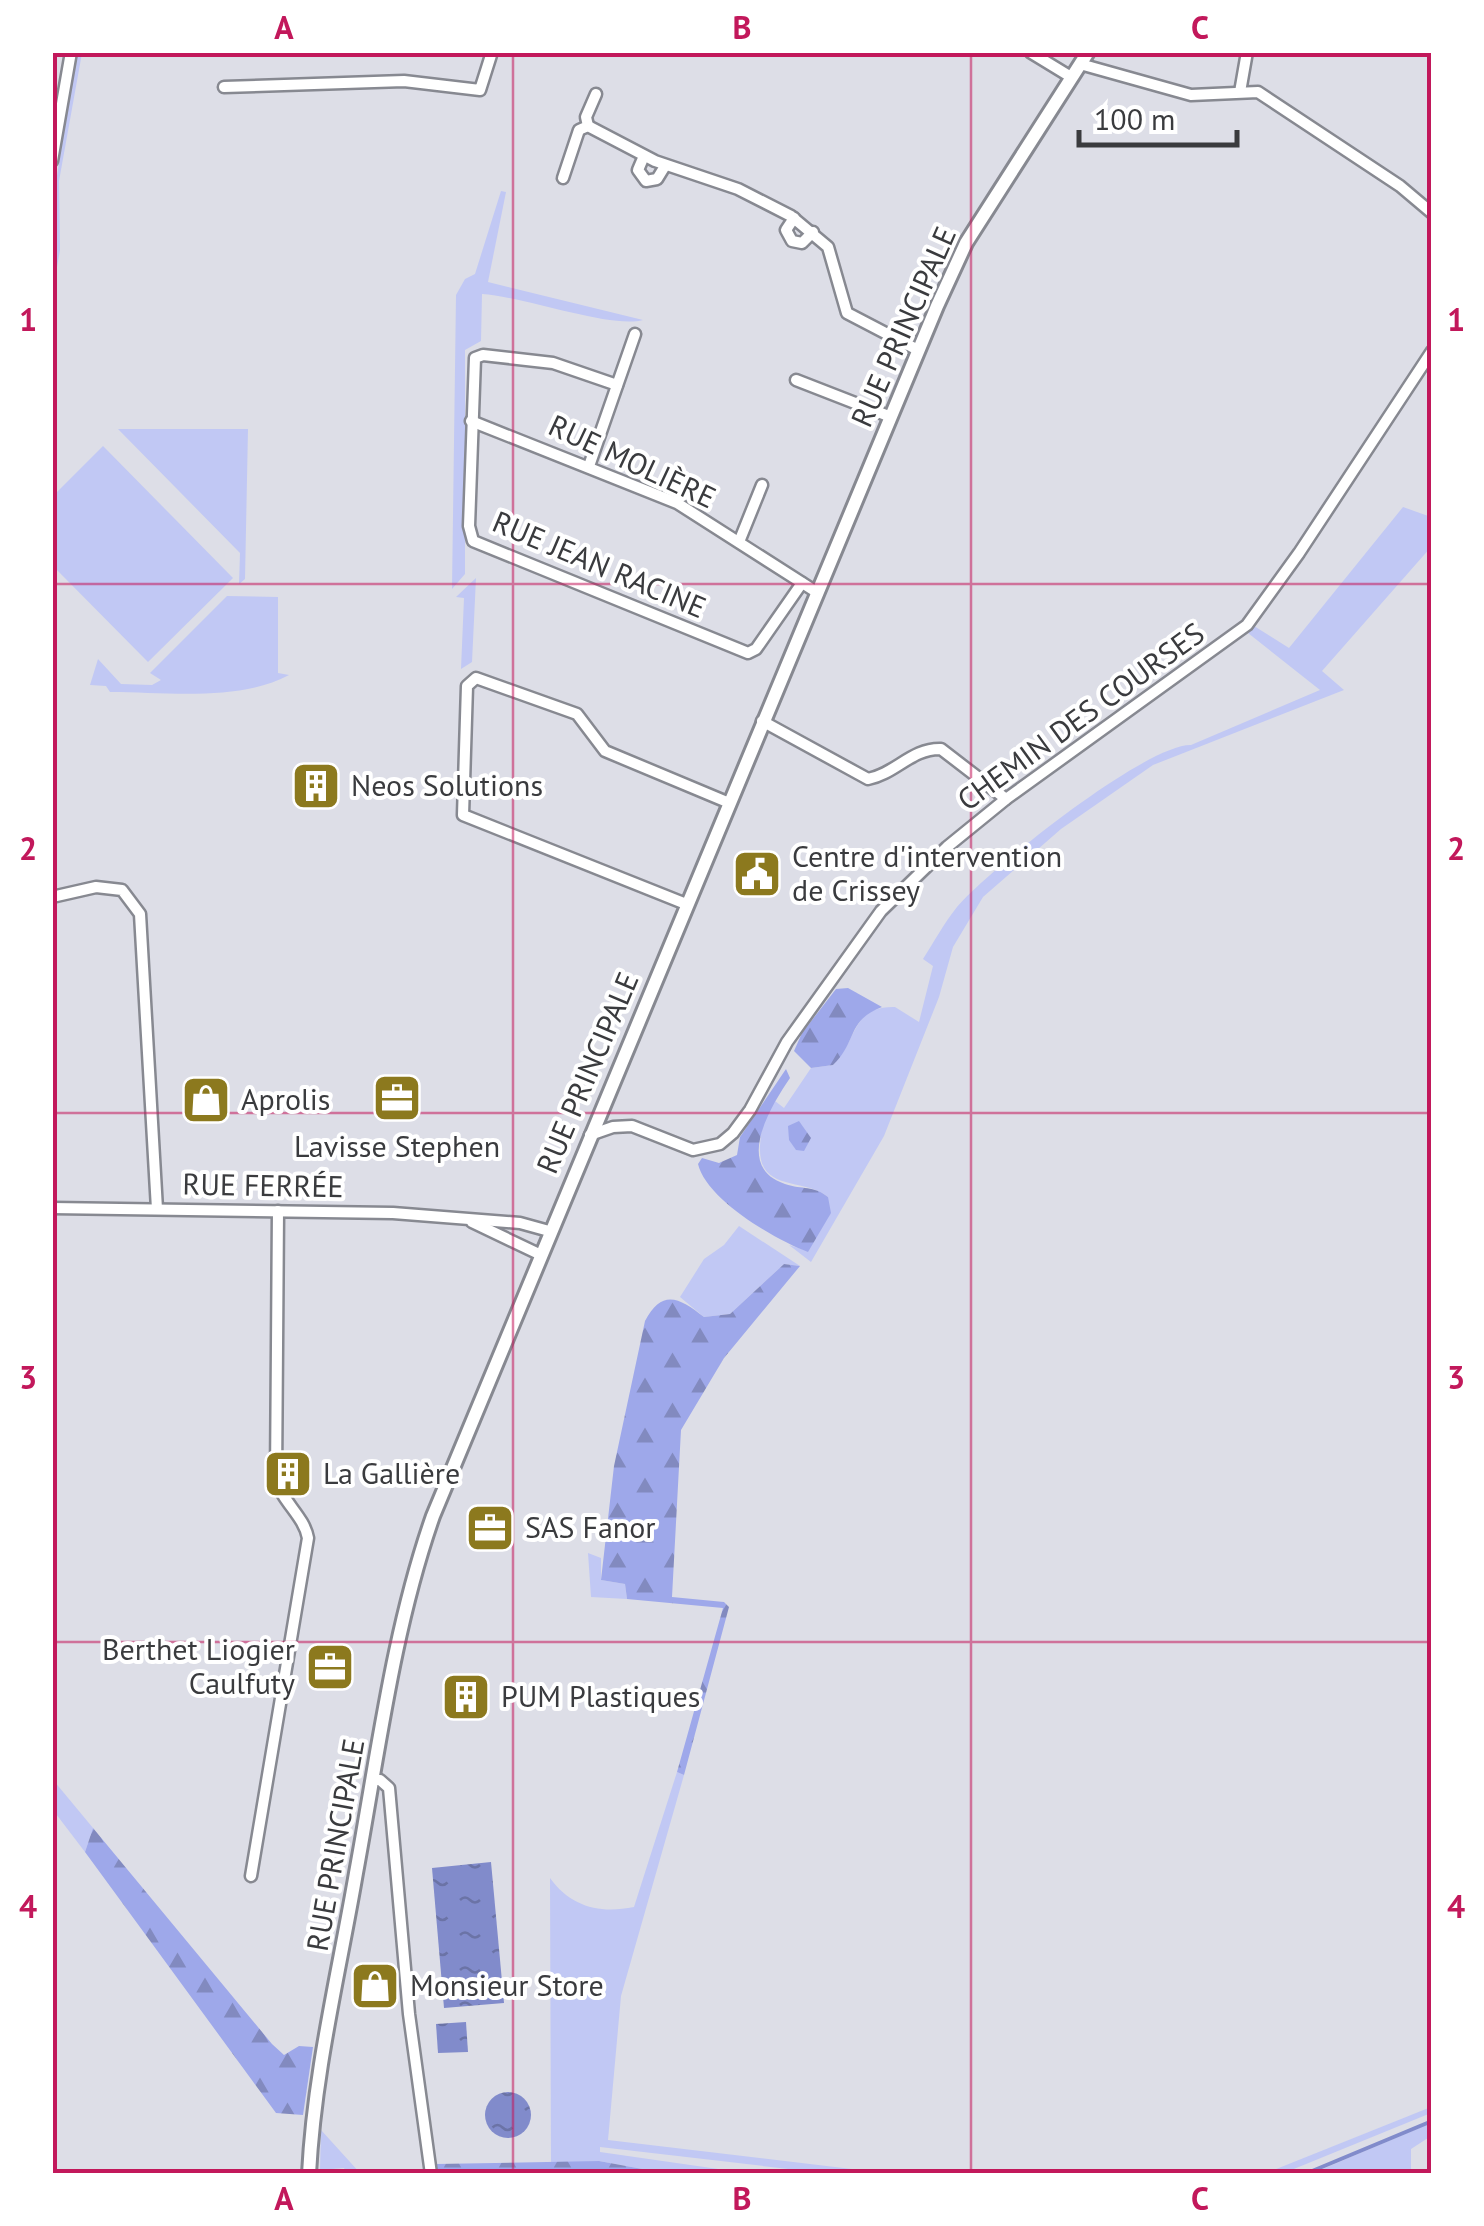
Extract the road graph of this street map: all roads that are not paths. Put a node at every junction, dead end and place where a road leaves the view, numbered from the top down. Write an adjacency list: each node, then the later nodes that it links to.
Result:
1 (71, 52): 11 (street)
2 (492, 52): 6 (street)
3 (1030, 52): 5 (street)
4 (1247, 52): 7 (street)
5 (1080, 64): 7 (street); 18 (street, RUE PRINCIPALE)
6 (224, 87)
7 (1240, 92): 14 (street)
8 (596, 94): 9 (street)
9 (588, 126): 10 (street); 13 (street)
10 (644, 156): 12 (street); 12 (street)
11 (52, 161)
12 (665, 166): 15 (street)
13 (563, 178)
14 (1431, 210)
15 (794, 218): 16 (street); 16 (street)
16 (813, 232): 18 (street)
17 (635, 334): 21 (street)
18 (918, 350): 22 (street, RUE PRINCIPALE)
19 (1432, 351): 30 (street, CHEMIN DES COURSES)
20 (796, 380): 22 (street)
21 (618, 385): 23 (street, RUE JEAN RACINE); 24 (street)
22 (891, 416): 28 (street, RUE PRINCIPALE)
23 (471, 421): 24 (street, RUE MOLIÈRE); 27 (street, RUE JEAN RACINE)
24 (589, 466): 26 (street, RUE MOLIÈRE)
25 (762, 485): 26 (street)
26 (738, 542): 27 (street, RUE MOLIÈRE)
27 (802, 583): 28 (street, RUE MOLIÈRE)
28 (818, 592): 29 (street, RUE PRINCIPALE)
29 (762, 721): 30 (street); 31 (street, RUE PRINCIPALE)
30 (1006, 799): 34 (street, CHEMIN DES COURSES)
31 (727, 802): 33 (street, RUE PRINCIPALE); 33 (street)
32 (52, 896): 36 (street)
33 (686, 904): 34 (street, RUE PRINCIPALE)
34 (590, 1135): 39 (street, RUE PRINCIPALE)
35 (52, 1208): 36 (street, RUE FERRÉE)
36 (157, 1209): 37 (street, RUE FERRÉE)
37 (278, 1211): 38 (street, RUE FERRÉE); 42 (street)
38 (472, 1222): 39 (street, RUE FERRÉE); 40 (street, RUE FERRÉE)
39 (549, 1230): 40 (street, RUE PRINCIPALE)
40 (540, 1254): 41 (street, RUE PRINCIPALE)
41 (373, 1780): 43 (street, RUE PRINCIPALE); 44 (street)
42 (251, 1876)
43 (309, 2174)
44 (431, 2174)

